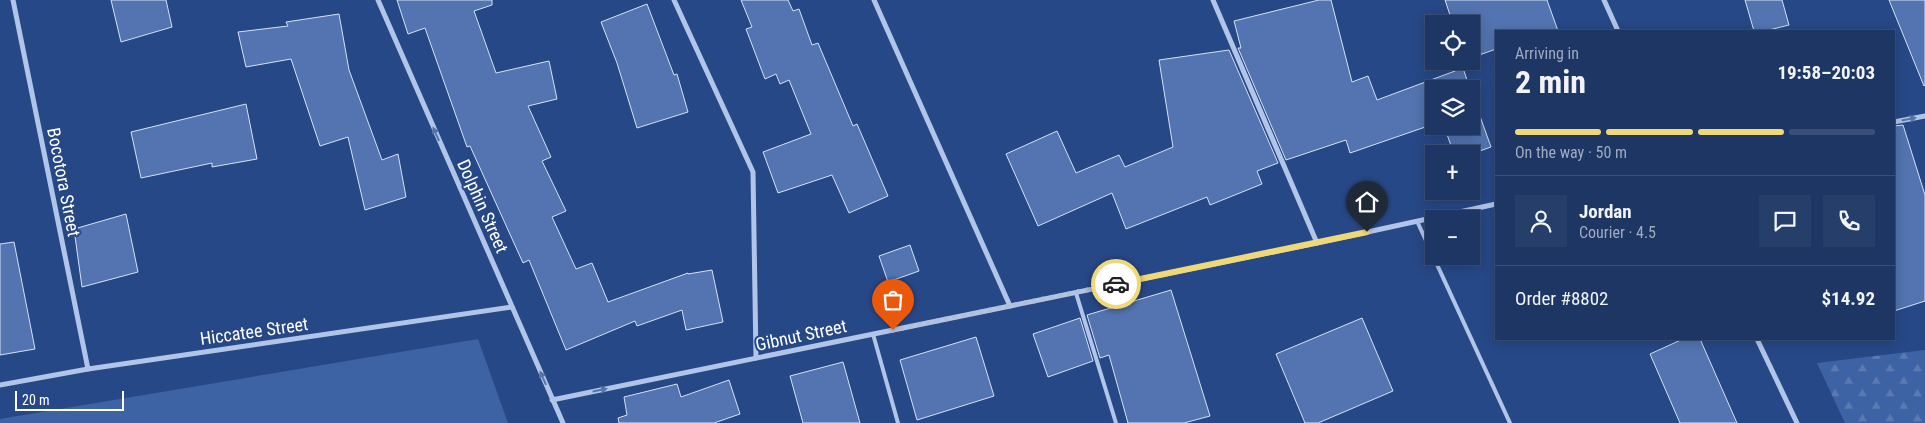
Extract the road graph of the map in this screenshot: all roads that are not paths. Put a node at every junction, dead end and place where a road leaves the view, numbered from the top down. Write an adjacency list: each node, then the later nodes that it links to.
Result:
1 (13, 0): 19 (street, Bocotora Street)
2 (378, 0): 15 (street, Dolphin Street, one-way to 2)
3 (674, 0): 18 (street)
4 (874, 0): 14 (street)
5 (1213, 0): 12 (street)
6 (1604, 0): 7 (street)
7 (1618, 30)
8 (1925, 116): 9 (street, one-way to 8)
9 (1895, 122)
10 (1495, 204): 11 (street, Gibnut Street)
11 (1417, 221): 12 (street, Gibnut Street); 25 (lane)
12 (1317, 243): 13 (street, Gibnut Street)
13 (1076, 293): 14 (street, Gibnut Street); 24 (lane)
14 (1010, 306): 16 (street, Gibnut Street)
15 (512, 307): 19 (street, Hiccatee Street); 21 (street, Dolphin Street, one-way to 15)
16 (873, 334): 18 (street, Gibnut Street); 23 (lane)
17 (1757, 340): 26 (street)
18 (756, 358): 21 (street, Gibnut Street, one-way to 18)
19 (88, 369): 20 (street, Hiccatee Street)
20 (0, 385)
21 (552, 400): 22 (street, Dolphin Street)
22 (563, 423)
23 (898, 423)
24 (1116, 423)
25 (1510, 423)
26 (1797, 423)

